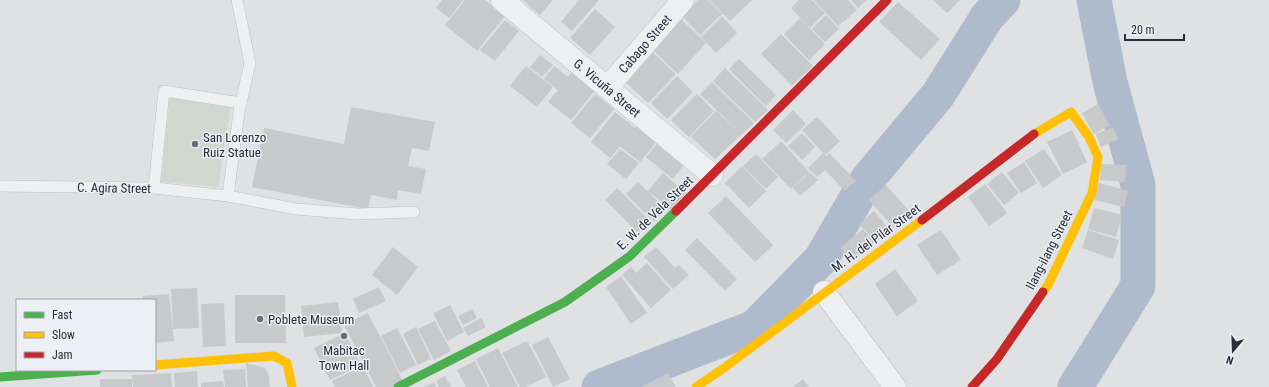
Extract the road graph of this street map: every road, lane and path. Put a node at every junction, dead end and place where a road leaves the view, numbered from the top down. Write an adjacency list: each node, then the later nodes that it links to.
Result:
1 (237, 0): 6 (lane)
2 (502, 0): 5 (street, G. Vicuña Street)
3 (683, 0): 5 (street, Cabago Street)
4 (887, 0): 8 (street, E. W. de Vela Street)
5 (607, 88): 8 (street, G. Vicuña Street)
6 (241, 103): 10 (lane); 11 (lane)
7 (1071, 112): 13 (street, M. H. del Pilar Street); 21 (street, Ilang-ilang Street)
8 (712, 175): 18 (street, E. W. de Vela Street)
9 (0, 186): 10 (lane, C. Agira Street)
10 (154, 188): 11 (lane, C. Agira Street)
11 (228, 196): 12 (lane, C. Agira Street)
12 (414, 212)
13 (824, 292): 19 (street, M. H. del Pilar Street); 20 (street)
14 (156, 365): 17 (street)
15 (83, 371): 16 (street)
16 (0, 377)
17 (292, 387)
18 (398, 387)
19 (696, 387)
20 (895, 387)
21 (972, 387)

